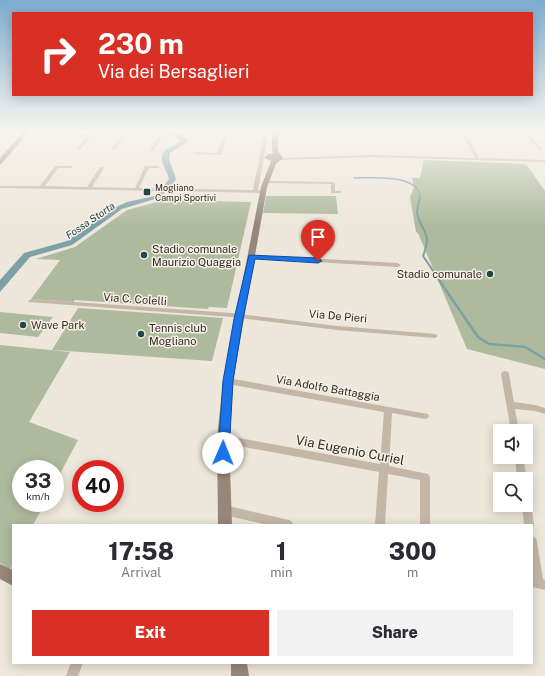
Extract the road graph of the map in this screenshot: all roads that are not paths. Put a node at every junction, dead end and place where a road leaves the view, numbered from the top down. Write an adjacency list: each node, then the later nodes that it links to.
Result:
1 (264, 162): 9 (street)
2 (273, 162): 9 (street)
3 (71, 167): 7 (street)
4 (157, 167): 10 (street)
5 (102, 168): 8 (street)
6 (0, 187): 7 (street)
7 (41, 188): 8 (street)
8 (88, 189): 10 (street)
9 (261, 189): 10 (street); 11 (street); 12 (street)
10 (136, 190)
11 (340, 192)
12 (251, 257): 13 (street); 15 (street)
13 (398, 265)
14 (31, 302): 15 (street, Via C. Colelli)
15 (239, 316): 16 (street, Via De Pieri); 18 (street)
16 (436, 336)
17 (505, 374): 19 (street)
18 (228, 381): 20 (street, Via Adolfo Battaggia); 24 (street)
19 (511, 405): 21 (street); 23 (street)
20 (388, 410): 22 (street, Via Adolfo Battaggia); 25 (street)
21 (545, 412)
22 (425, 416)
23 (514, 424)
24 (223, 439): 25 (street, Via Eugenio Curiel); 26 (street)
25 (384, 470): 30 (street); 31 (street, Via Eugenio Curiel)
26 (224, 510): 28 (street); 29 (street)
27 (527, 512): 32 (street)
28 (225, 524)
29 (286, 524)
30 (380, 524)
31 (425, 524)
32 (529, 524)
33 (533, 549): 36 (street)
34 (0, 571): 35 (street)
35 (12, 577)
36 (538, 583)
37 (77, 664): 39 (street)
38 (239, 664): 40 (street)
39 (72, 676)
40 (240, 676)

